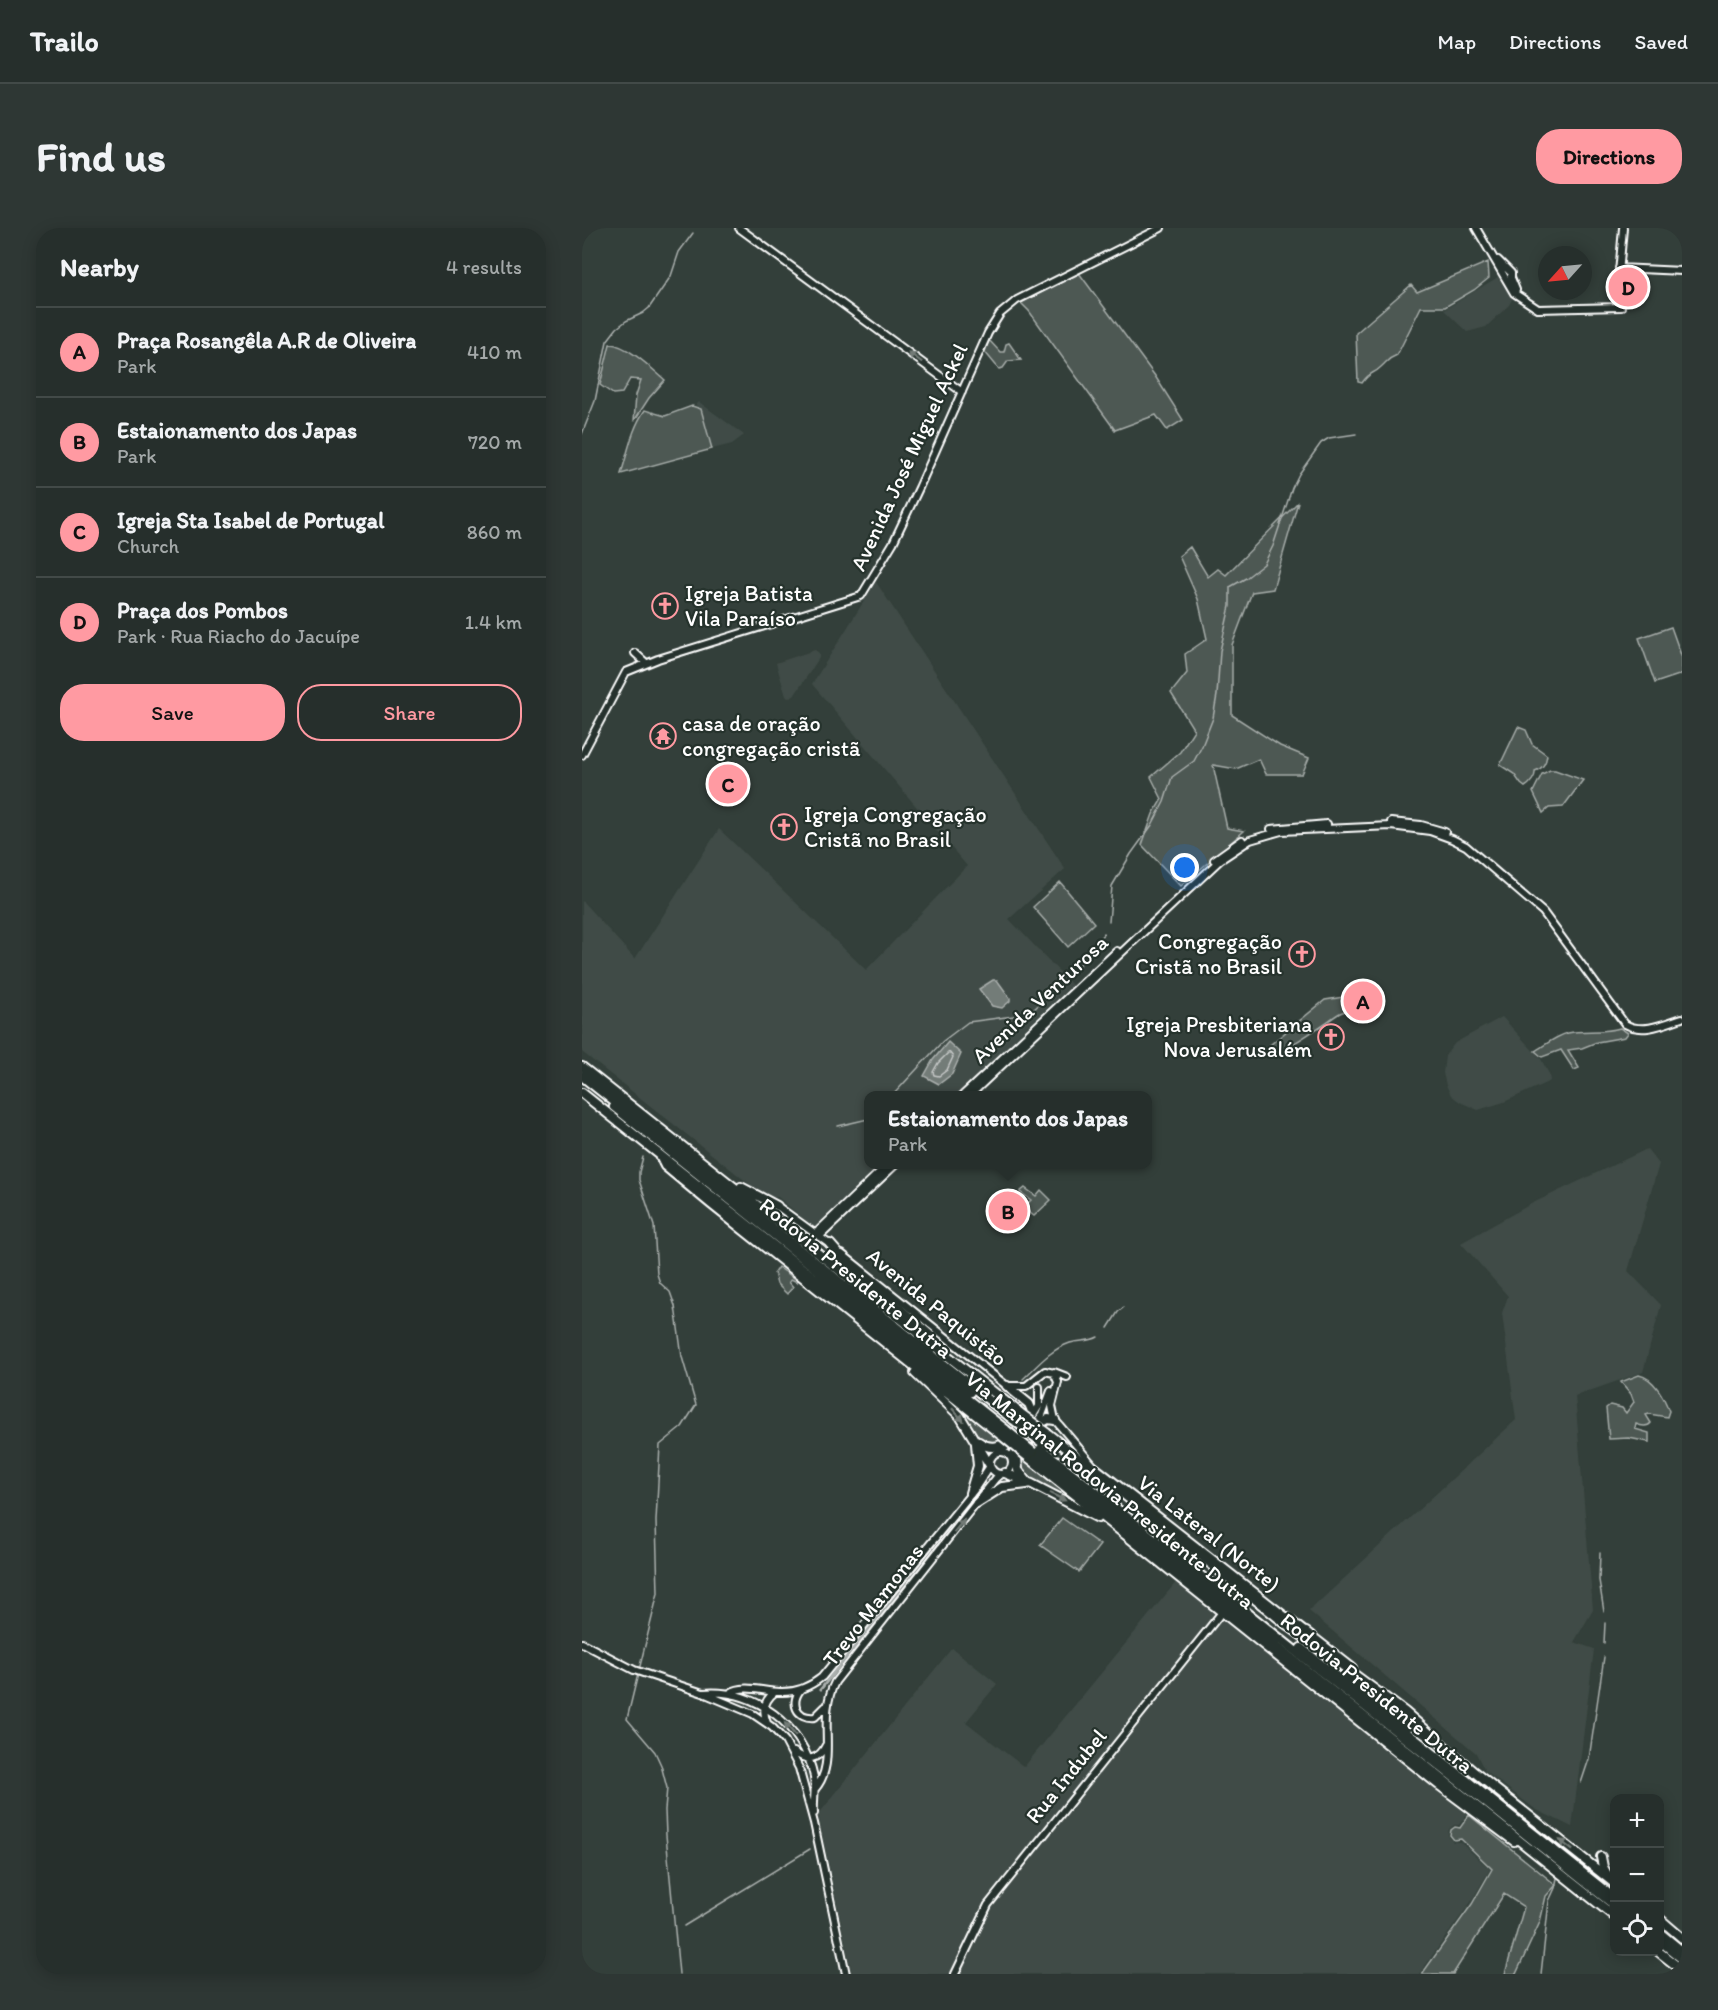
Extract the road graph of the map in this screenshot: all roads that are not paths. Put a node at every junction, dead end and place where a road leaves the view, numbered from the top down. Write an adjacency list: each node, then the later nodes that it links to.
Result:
1 (739, 228): 9 (street, one-way to 1)
2 (1161, 228): 9 (street, Avenida José Miguel Ackel)
3 (1476, 228): 8 (street)
4 (1623, 228): 5 (street)
5 (1619, 268): 6 (street); 7 (street)
6 (1682, 271)
7 (1617, 296): 8 (street); 8 (street)
8 (1611, 307)
9 (962, 392): 10 (street, Avenida José Miguel Ackel)
10 (846, 601): 11 (street); 13 (street)
11 (853, 606)
12 (635, 653): 13 (street)
13 (646, 663): 14 (street)
14 (582, 755)
15 (1565, 941): 17 (street); 18 (street); 23 (street, Avenida Venturosa); 24 (street, Avenida Venturosa)
16 (1562, 951): 17 (street)
17 (1570, 951): 18 (street)
18 (1585, 968): 19 (street)
19 (1682, 1018)
20 (582, 1067): 29 (highway, Rodovia Presidente Dutra)
21 (582, 1076): 42 (highway, Rodovia Presidente Dutra)
22 (582, 1082): 42 (highway, Rodovia Presidente Dutra)
23 (966, 1091)
24 (973, 1091)
25 (582, 1095): 26 (highway, Via Marginal Rodovia Presidente Dutra)
26 (657, 1152): 33 (highway); 42 (highway, Via Marginal Rodovia Presidente Dutra)
27 (883, 1169): 31 (street)
28 (891, 1169): 31 (street)
29 (723, 1177): 30 (highway); 37 (highway, Rodovia Presidente Dutra)
30 (777, 1206): 31 (street, Avenida Paquistão)
31 (817, 1236): 32 (street, Avenida Paquistão)
32 (830, 1244): 37 (highway); 38 (street, Avenida Paquistão)
33 (887, 1344): 42 (highway); 43 (highway, one-way to 43)
34 (1051, 1371): 35 (street); 36 (street, Avenida Paquistão); 40 (street)
35 (1067, 1377)
36 (1037, 1378): 38 (street, Avenida Paquistão); 39 (street)
37 (977, 1380): 61 (highway, Rodovia Presidente Dutra, bridge)
38 (1007, 1386): 43 (highway)
39 (1038, 1387): 40 (street); 45 (street)
40 (1053, 1390): 41 (street); 46 (street)
41 (1055, 1420): 49 (highway); 54 (street, Via Lateral (Norte))
42 (1008, 1427): 44 (highway, bridge); 44 (highway, Rodovia Presidente Dutra)
43 (975, 1439): 47 (highway); 50 (highway)
44 (1035, 1449): 52 (highway); 56 (highway, Rodovia Presidente Dutra); 71 (highway, Via Marginal Rodovia Presidente Dutra); 76 (highway, Rodovia Presidente Dutra)
45 (1001, 1451): 46 (street); 47 (street)
46 (1012, 1460): 48 (street)
47 (989, 1465): 48 (street); 50 (street, Trevo Mamonas)
48 (1004, 1474): 49 (highway); 51 (street, Trevo Mamonas)
49 (1032, 1484): 51 (highway); 52 (highway, one-way to 52)
50 (970, 1493): 57 (street, Trevo Mamonas)
51 (977, 1503): 62 (street, Trevo Mamonas, one-way to 51)
52 (1119, 1529): 53 (highway)
53 (1222, 1612): 71 (highway); 87 (street, Rua Indubel)
54 (1306, 1632): 61 (highway)
55 (582, 1643): 59 (street)
56 (1299, 1647): 65 (highway); 75 (highway, Rodovia Presidente Dutra)
57 (801, 1689): 58 (street, Trevo Mamonas); 62 (street)
58 (775, 1692): 60 (street, Trevo Mamonas); 63 (street)
59 (703, 1693): 60 (street); 64 (street)
60 (730, 1693): 63 (street)
61 (1384, 1697): 65 (highway, Rodovia Presidente Dutra)
62 (827, 1705): 66 (street, Trevo Mamonas)
63 (764, 1707): 64 (street); 68 (street, one-way to 63)
64 (768, 1723): 67 (street)
65 (1437, 1741): 74 (highway, Rodovia Presidente Dutra, one-way to 65)
66 (827, 1742): 68 (street); 69 (street, Trevo Mamonas)
67 (791, 1750): 68 (street); 70 (street)
68 (808, 1759): 69 (street)
69 (815, 1789): 70 (street)
70 (814, 1823): 86 (street)
71 (1532, 1849): 77 (highway, Via Marginal Rodovia Presidente Dutra)
72 (1601, 1857): 73 (highway)
73 (1610, 1877)
74 (1610, 1879)
75 (1610, 1895)
76 (1610, 1902)
77 (1610, 1913)
78 (1664, 1923): 80 (highway)
79 (1664, 1937): 82 (highway)
80 (1682, 1938)
81 (1664, 1945): 84 (highway)
82 (1682, 1951)
83 (1664, 1956): 85 (highway)
84 (1682, 1959)
85 (1682, 1970)
86 (846, 1974)
87 (955, 1974)

